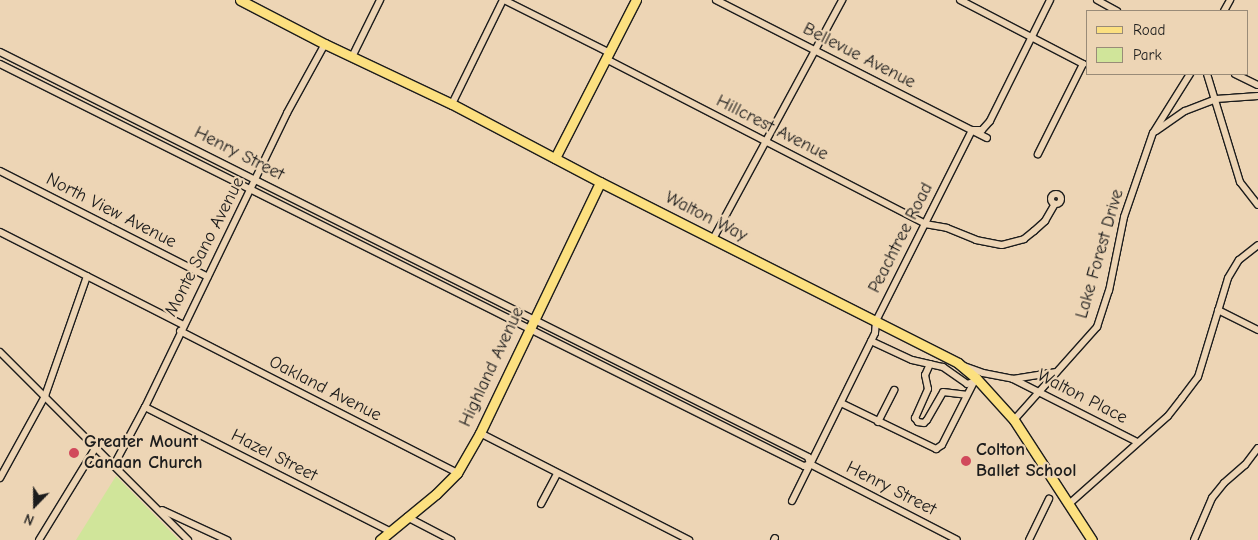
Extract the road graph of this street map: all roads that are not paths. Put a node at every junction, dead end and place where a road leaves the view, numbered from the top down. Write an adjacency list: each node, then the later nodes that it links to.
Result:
1 (240, 0): 10 (main road, Walton Way)
2 (380, 0): 17 (street)
3 (504, 0): 16 (street, Hillcrest Avenue); 27 (street)
4 (636, 0): 16 (main road)
5 (716, 0): 14 (street, Bellevue Avenue)
6 (842, 0): 14 (street)
7 (960, 0): 12 (street)
8 (1050, 0): 12 (street)
9 (1097, 0): 11 (street)
10 (253, 3): 13 (main road, Walton Way)
11 (1115, 10)
12 (1032, 38): 29 (street); 34 (street)
13 (325, 44): 17 (main road, Walton Way); 37 (street, Monte Sano Avenue)
14 (815, 50): 29 (street, Bellevue Avenue); 33 (street)
15 (0, 52): 23 (street, Henry Street)
16 (607, 55): 33 (street, Hillcrest Avenue); 35 (main road)
17 (352, 57): 27 (main road, Walton Way)
18 (0, 64): 25 (street, Henry Street)
19 (1189, 75): 31 (street, Lake Forest Drive)
20 (1206, 75): 26 (street)
21 (1237, 75): 22 (street)
22 (1258, 85)
23 (74, 88): 25 (street); 28 (street, Henry Street)
24 (1258, 96): 26 (street)
25 (68, 99): 30 (street, Henry Street)
26 (1216, 99): 31 (street); 41 (street)
27 (452, 104): 35 (main road, Walton Way)
28 (139, 121): 30 (street); 37 (street, Henry Street)
29 (972, 130): 32 (street, Bellevue Avenue); 43 (street, Peachtree Road)
30 (133, 132): 39 (street, Henry Street)
31 (1153, 133): 64 (street, Lake Forest Drive)
32 (987, 138)
33 (766, 141): 43 (street, Hillcrest Avenue); 46 (street)
34 (1038, 154)
35 (555, 158): 38 (main road, Walton Way)
36 (0, 170): 52 (street, North View Avenue)
37 (256, 179): 39 (street, Monte Sano Avenue); 42 (street, Henry Street)
38 (600, 182): 46 (main road, Walton Way); 55 (main road, Highland Avenue)
39 (251, 191): 44 (street, Henry Street); 52 (street, Monte Sano Avenue)
40 (1055, 204): 43 (street, Hillcrest Avenue)
41 (1258, 205)
42 (325, 214): 44 (street); 47 (street, Henry Street)
43 (925, 224): 56 (street, Peachtree Road)
44 (319, 225): 49 (street, Henry Street)
45 (0, 232): 51 (street, Oakland Avenue)
46 (713, 239): 56 (main road, Walton Way)
47 (385, 244): 49 (street); 50 (street, Henry Street)
48 (1258, 245): 54 (street)
49 (379, 255): 53 (street, Henry Street)
50 (434, 269): 53 (street); 55 (street, Henry Street)
51 (87, 276): 57 (street, Oakland Avenue); 72 (street)
52 (208, 277): 57 (street, Monte Sano Avenue)
53 (430, 280): 58 (street, Henry Street)
54 (1218, 310): 59 (street); 80 (street)
55 (533, 319): 58 (main road, Highland Avenue); 65 (street, Henry Street)
56 (876, 321): 60 (street, Peachtree Road); 62 (main road, Walton Way)
57 (181, 328): 74 (street, Monte Sano Avenue); 85 (street, Oakland Avenue)
58 (528, 329): 68 (street, Henry Street); 78 (main road, Highland Avenue)
59 (1258, 330)
60 (871, 341): 63 (street); 73 (street, Peachtree Road)
61 (0, 352): 72 (street)
62 (958, 363): 66 (street, Walton Place); 67 (main road, Walton Way)
63 (930, 364): 67 (street); 71 (street)
64 (1056, 372): 66 (street); 70 (street, Lake Forest Drive)
65 (640, 373): 68 (street); 77 (street, Henry Street)
66 (1010, 379): 70 (street, Walton Place)
67 (974, 380): 71 (street); 75 (main road, Walton Way)
68 (636, 382): 79 (street, Henry Street)
69 (894, 390): 76 (street)
70 (1039, 392): 75 (street, Lake Forest Drive); 80 (street, Walton Place)
71 (966, 395): 76 (street)
72 (45, 396): 81 (street); 87 (street)
73 (841, 403): 76 (street); 83 (street, Peachtree Road)
74 (144, 407): 84 (street, Monte Sano Avenue); 94 (street, Hazel Street)
75 (1014, 420): 91 (main road, Walton Way)
76 (878, 422)
77 (748, 426): 79 (street); 83 (street, Henry Street)
78 (480, 433): 85 (main road, Highland Avenue); 86 (street)
79 (743, 436): 83 (street, Henry Street)
80 (1137, 442): 91 (street)
81 (96, 447): 84 (street); 95 (street)
82 (1258, 448): 104 (street)
83 (810, 464): 89 (street, Peachtree Road); 101 (street, Henry Street)
84 (114, 465): 92 (street)
85 (457, 473): 93 (main road, Highland Avenue)
86 (557, 474): 90 (street); 100 (street)
87 (0, 478)
88 (1049, 499): 102 (street)
89 (792, 501)
90 (541, 504)
91 (1069, 504): 103 (main road, Walton Way)
92 (158, 508): 96 (street); 97 (street)
93 (406, 517): 94 (main road, Highland Avenue); 99 (street)
94 (389, 531): 98 (main road, Highland Avenue)
95 (38, 540)
96 (188, 540)
97 (227, 540)
98 (380, 540)
99 (451, 540)
100 (689, 540)
101 (957, 540)
102 (1031, 540)
103 (1092, 540)
104 (1194, 540)

